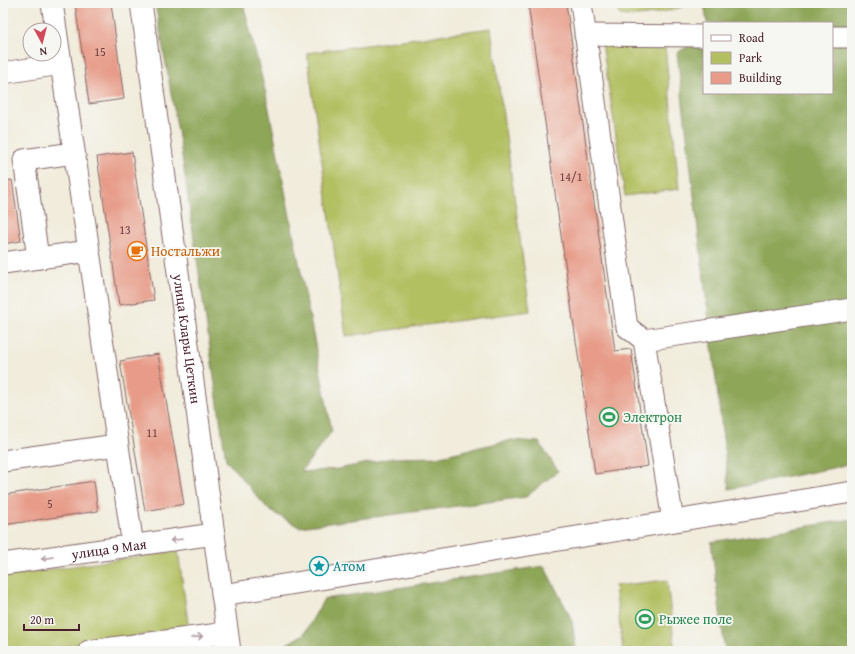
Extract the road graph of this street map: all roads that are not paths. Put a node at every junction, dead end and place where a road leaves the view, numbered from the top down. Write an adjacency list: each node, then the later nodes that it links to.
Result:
1 (52, 3): 8 (street)
2 (141, 3): 20 (street, улица Клары Цеткин)
3 (581, 3): 4 (street)
4 (585, 35): 5 (street); 15 (street)
5 (703, 36)
6 (833, 37): 7 (street)
7 (852, 37)
8 (61, 64): 9 (street); 10 (street)
9 (3, 73)
10 (74, 153): 11 (street); 12 (street)
11 (89, 251): 12 (street); 16 (street)
12 (38, 258): 13 (street)
13 (3, 263)
14 (852, 309): 15 (street)
15 (644, 340): 19 (street)
16 (117, 445): 17 (street); 21 (street)
17 (3, 461)
18 (852, 492): 19 (street)
19 (673, 521): 23 (street)
20 (214, 534): 21 (street, улица 9 Мая, one-way to 21); 23 (street, улица Клары Цеткин)
21 (133, 546): 22 (street, улица 9 Мая, one-way to 22)
22 (3, 564)
23 (222, 595): 24 (street, улица Клары Цеткин)
24 (229, 642): 25 (street, one-way to 24)
25 (146, 647): 26 (street)
26 (89, 651)

